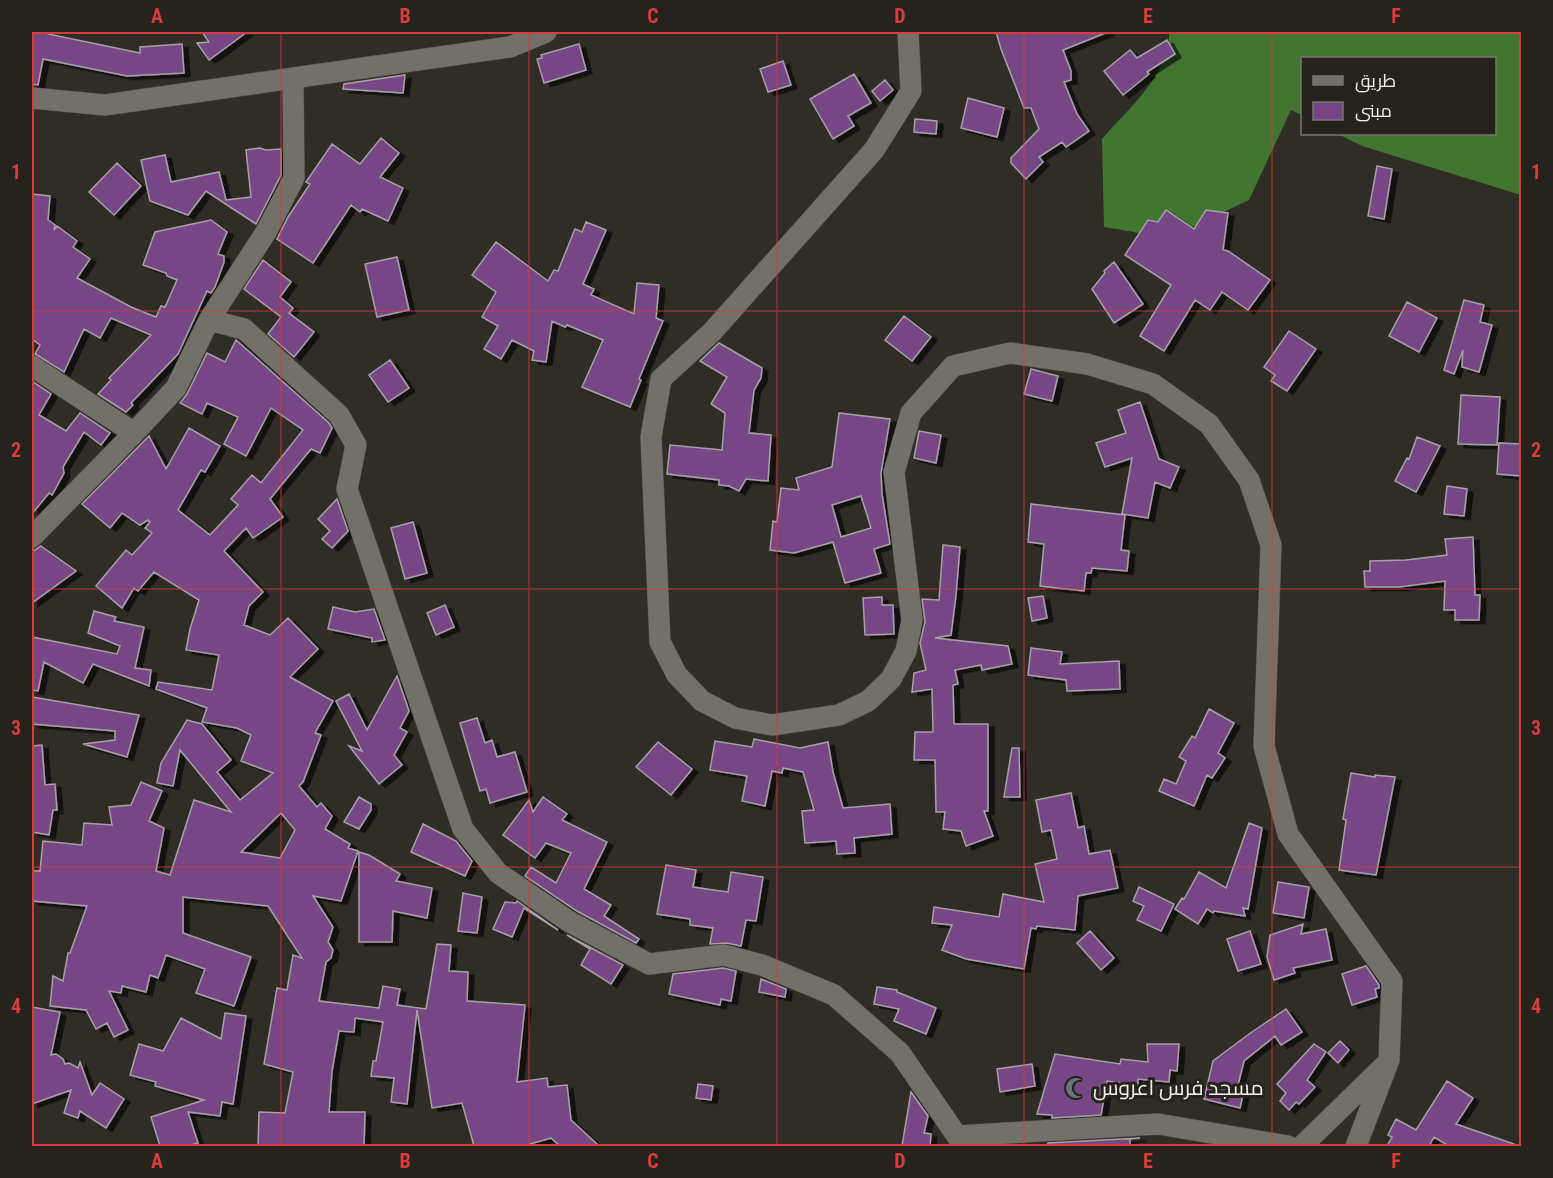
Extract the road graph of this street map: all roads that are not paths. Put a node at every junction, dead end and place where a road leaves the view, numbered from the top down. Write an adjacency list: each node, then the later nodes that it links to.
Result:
1 (546, 32): 3 (street)
2 (908, 32): 9 (street)
3 (293, 78): 4 (street); 5 (street)
4 (32, 98)
5 (209, 320): 7 (street); 10 (street)
6 (32, 366): 7 (street)
7 (134, 433): 8 (street)
8 (32, 537)
9 (1389, 1060): 12 (street); 13 (street)
10 (960, 1141): 11 (street)
11 (1288, 1146)
12 (1302, 1146)
13 (1356, 1146)

